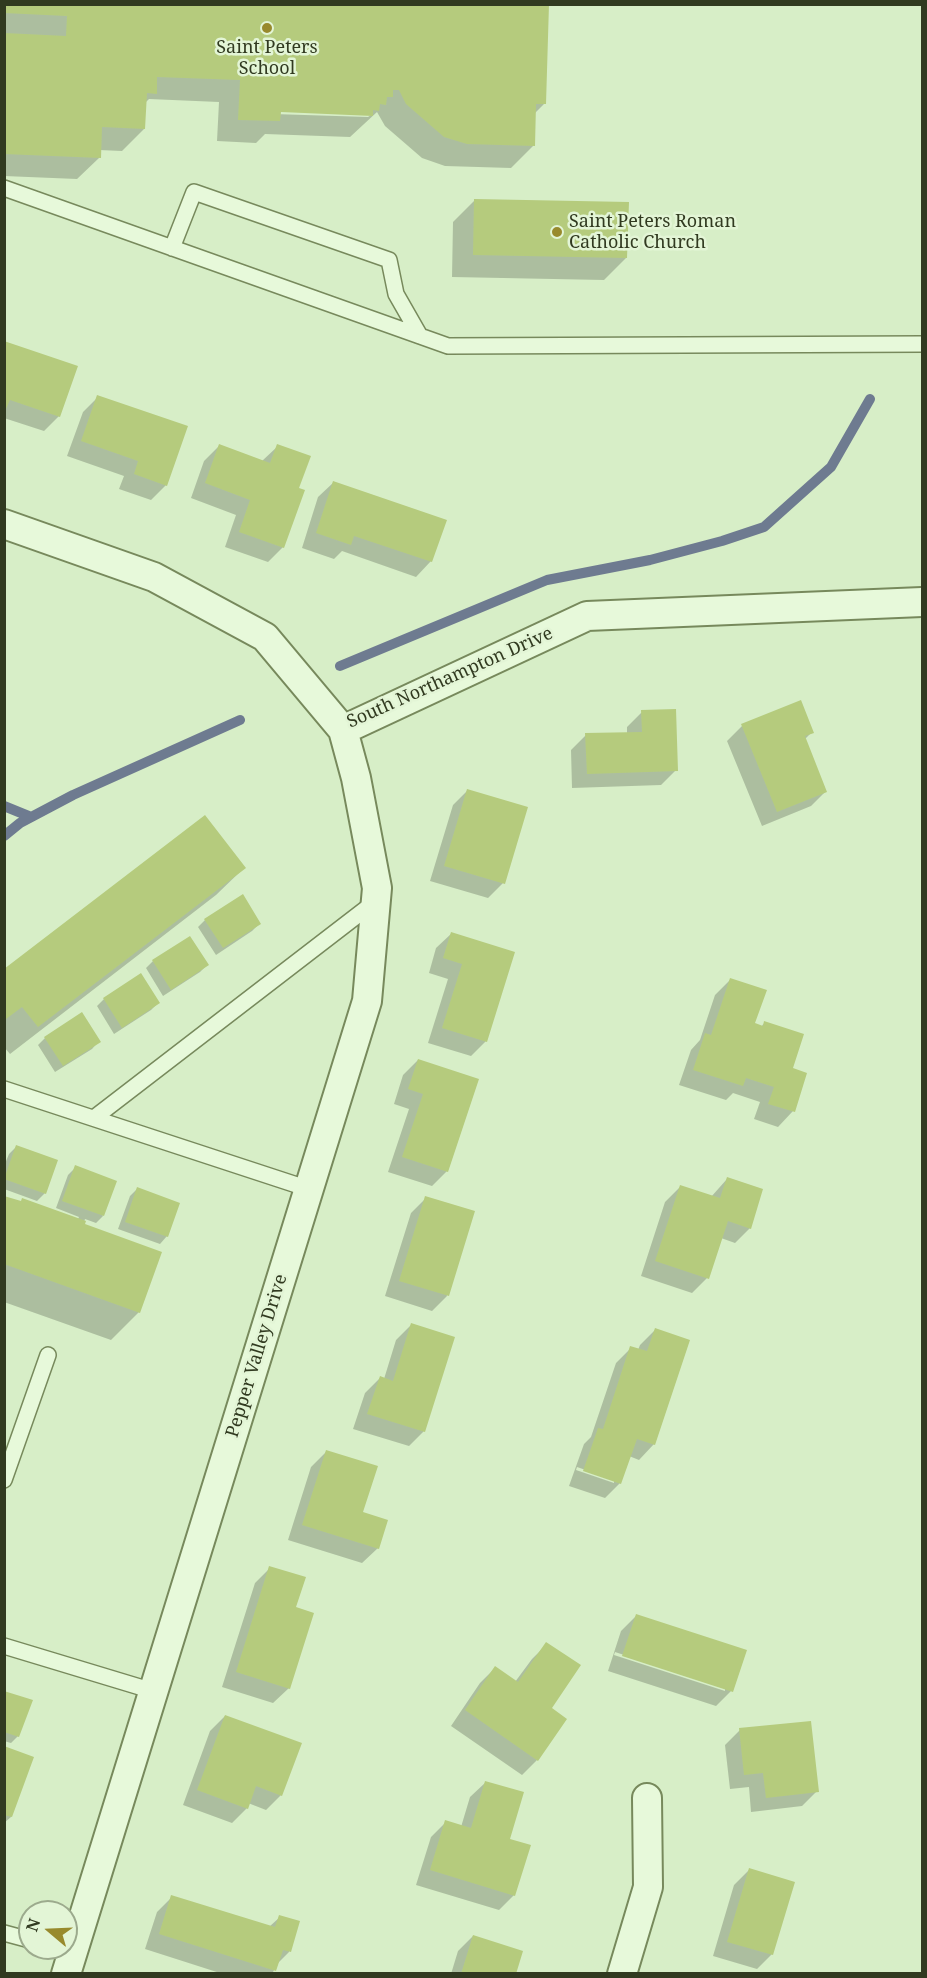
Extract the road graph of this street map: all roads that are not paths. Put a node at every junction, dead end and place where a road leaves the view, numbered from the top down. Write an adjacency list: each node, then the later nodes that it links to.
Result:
1 (4, 188): 2 (lane)
2 (172, 248): 3 (lane); 3 (lane)
3 (420, 336): 4 (lane)
4 (922, 344)
5 (4, 524): 7 (street, South Northampton Drive)
6 (922, 602): 7 (street, South Northampton Drive)
7 (343, 730): 8 (street, Pepper Valley Drive)
8 (376, 901): 10 (lane); 11 (street, Pepper Valley Drive)
9 (4, 1089): 10 (lane)
10 (94, 1118): 11 (lane)
11 (309, 1189): 15 (street, Pepper Valley Drive)
12 (48, 1355): 13 (lane)
13 (4, 1480)
14 (4, 1646): 15 (lane)
15 (153, 1691): 17 (street, Pepper Valley Drive)
16 (647, 1798): 18 (street)
17 (78, 1924)
18 (622, 1974)

